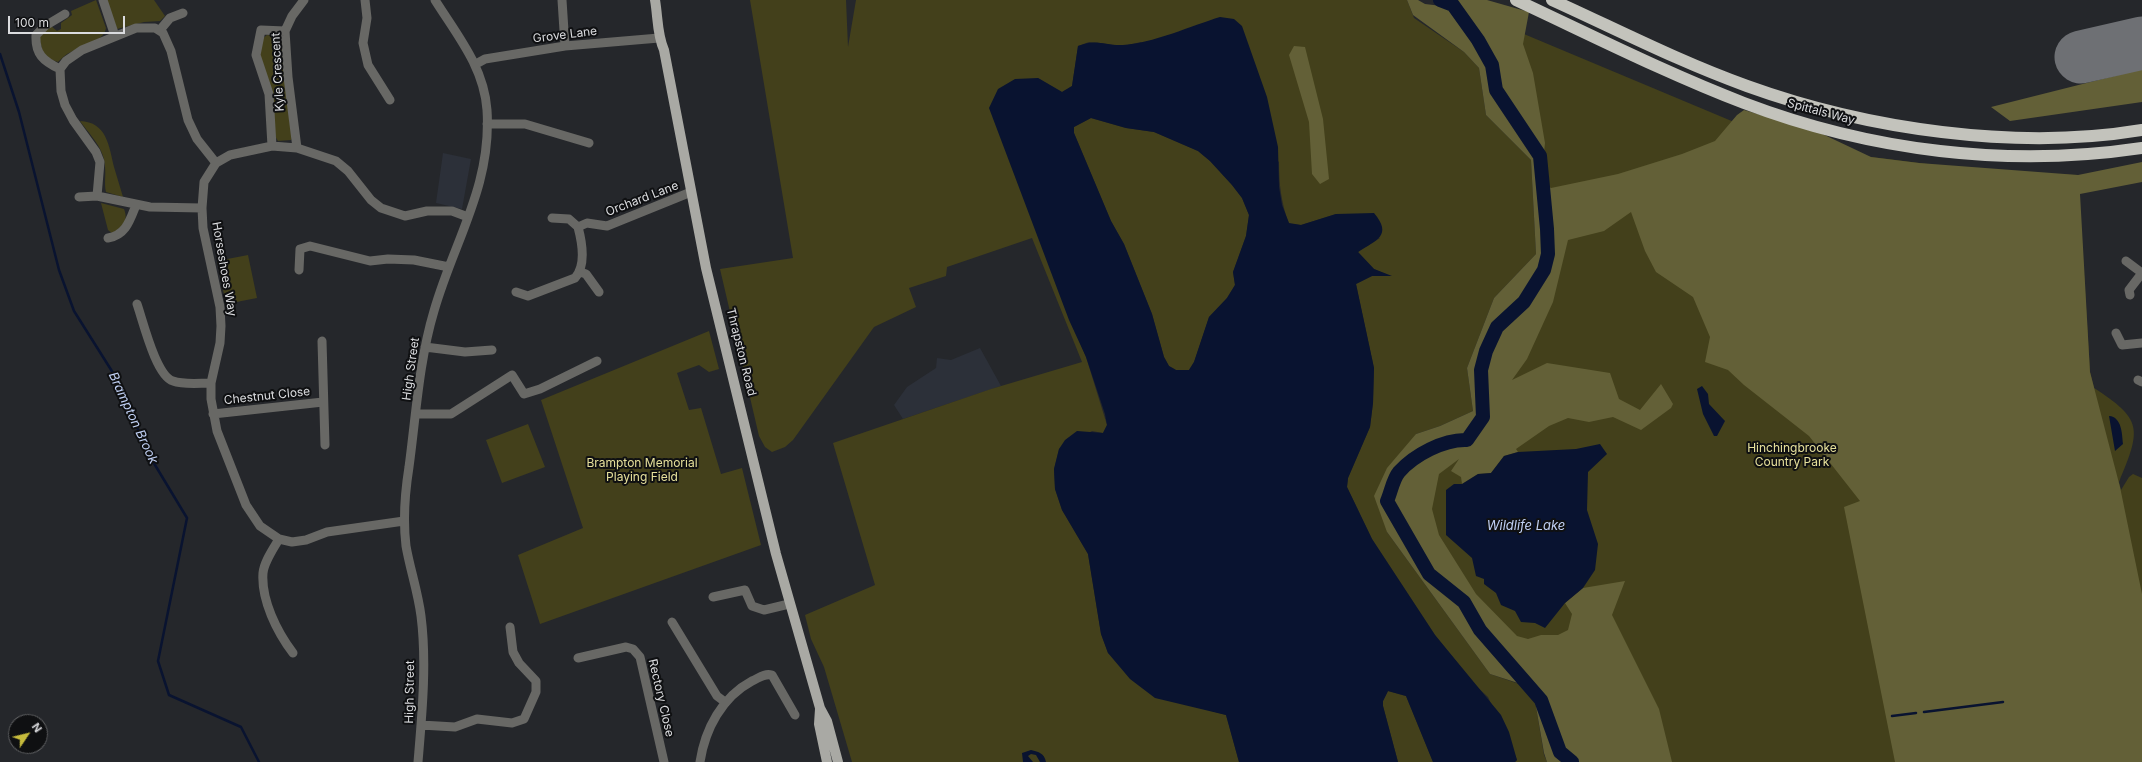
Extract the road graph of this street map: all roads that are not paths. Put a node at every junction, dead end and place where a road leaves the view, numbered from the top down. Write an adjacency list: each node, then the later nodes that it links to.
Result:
1 (103, 0): 13 (street)
2 (304, 0): 12 (street, Kyle Crescent)
3 (365, 0): 18 (street)
4 (436, 0): 16 (street, High Street)
5 (562, 0): 15 (street)
6 (655, 0): 14 (main road, Thrapston Road)
7 (1516, 0): 24 (highway, Spittals Way)
8 (1552, 0): 20 (highway, Spittals Way)
9 (183, 13): 11 (street)
10 (65, 14): 17 (street)
11 (160, 30): 13 (street); 25 (street)
12 (285, 31): 22 (street); 23 (street, Kyle Crescent)
13 (115, 36): 17 (street)
14 (659, 38): 15 (street, Grove Lane); 26 (main road, Thrapston Road)
15 (565, 46): 16 (street, Grove Lane)
16 (476, 64): 19 (street, High Street)
17 (60, 69): 27 (street)
18 (390, 100)
19 (487, 124): 21 (street); 31 (street, High Street)
20 (2142, 130)
21 (589, 143)
22 (272, 146): 23 (street, Horseshoes Way); 25 (street, Horseshoes Way)
23 (297, 148): 31 (street, Horseshoes Way)
24 (2142, 148)
25 (216, 164): 30 (street, Horseshoes Way)
26 (691, 192): 33 (street, Orchard Lane); 57 (main road, Thrapston Road)
27 (97, 196): 28 (street); 29 (street)
28 (79, 197)
29 (136, 205): 30 (street); 34 (street)
30 (202, 208): 49 (street, Horseshoes Way)
31 (468, 217): 36 (street, High Street)
32 (552, 218): 33 (street)
33 (578, 227): 38 (street)
34 (108, 238)
35 (2126, 261): 41 (street)
36 (449, 267): 37 (street); 46 (street, High Street)
37 (299, 270)
38 (580, 272): 39 (street); 40 (street)
39 (516, 292)
40 (599, 292)
41 (2130, 295)
42 (137, 304): 49 (street)
43 (2116, 333): 45 (street)
44 (322, 341): 50 (street, Chestnut Close)
45 (2142, 343)
46 (425, 348): 47 (street); 52 (street, High Street)
47 (492, 350)
48 (597, 361): 52 (street)
49 (211, 383): 51 (street, Horseshoes Way)
50 (323, 402): 51 (street, Chestnut Close); 53 (street, Chestnut Close)
51 (213, 414): 55 (street, Horseshoes Way)
52 (417, 414): 54 (street, High Street)
53 (325, 445)
54 (404, 521): 55 (street); 65 (street, High Street)
55 (279, 540): 60 (street)
56 (713, 597): 57 (street)
57 (790, 604): 63 (main road, Thrapston Road)
58 (672, 622): 62 (street)
59 (510, 628): 65 (street)
60 (293, 653)
61 (578, 658): 67 (street, Rectory Close)
62 (725, 702): 64 (street); 68 (street)
63 (820, 708): 69 (main road, Thrapston Road); 70 (main road, Thrapston Road)
64 (795, 715)
65 (421, 725): 66 (street, High Street)
66 (418, 762)
67 (664, 762)
68 (700, 762)
69 (827, 762)
70 (838, 762)

